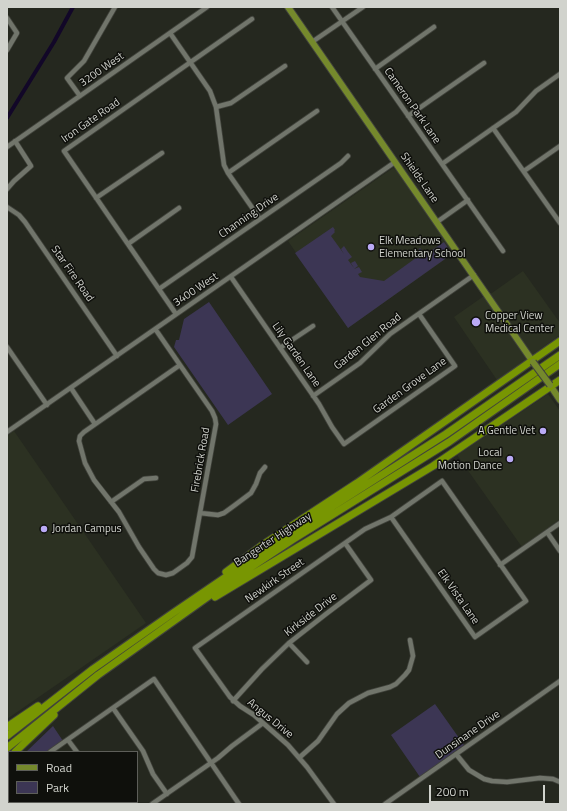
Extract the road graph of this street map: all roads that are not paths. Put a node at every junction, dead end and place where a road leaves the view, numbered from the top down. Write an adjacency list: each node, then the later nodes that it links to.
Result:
1 (115, 7): 18 (street)
2 (207, 7): 10 (street, 3200 West)
3 (288, 7): 11 (main road, Shields Lane)
4 (332, 7): 8 (street, Cameron Park Lane)
5 (363, 7): 8 (street)
6 (7, 18): 12 (street)
7 (252, 19): 13 (street, Iron Gate Road)
8 (342, 22): 11 (street); 16 (street, Cameron Park Lane)
9 (434, 27): 16 (street)
10 (170, 33): 13 (street); 18 (street, 3200 West)
11 (312, 42): 28 (main road, Shields Lane)
12 (7, 50)
13 (190, 62): 19 (street); 33 (street, Iron Gate Road)
14 (484, 63): 21 (street)
15 (285, 66): 19 (street)
16 (375, 69): 21 (street, Cameron Park Lane)
17 (560, 74): 22 (street)
18 (80, 96): 23 (street, 3200 West)
19 (216, 107): 31 (street)
20 (317, 111): 31 (street)
21 (408, 116): 29 (street, Cameron Park Lane)
22 (493, 128): 29 (street); 30 (street)
23 (15, 141): 25 (street, 3200 West); 32 (street)
24 (560, 146): 30 (street)
25 (7, 147)
26 (162, 153): 33 (street)
27 (348, 156): 37 (street, Channing Drive)
28 (395, 162): 39 (main road, Shields Lane); 43 (street, 3400 West)
29 (442, 164): 34 (street, Cameron Park Lane)
30 (524, 172): 38 (street)
31 (228, 173): 37 (street)
32 (7, 189)
33 (96, 198): 40 (street, Iron Gate Road)
34 (468, 200): 39 (street); 41 (street, Cameron Park Lane)
35 (7, 207): 53 (street, Star Fire Road)
36 (179, 208): 40 (street)
37 (260, 219): 44 (street, Channing Drive)
38 (559, 220)
39 (437, 222): 42 (main road, Shields Lane)
40 (128, 244): 44 (street, Iron Gate Road)
41 (503, 251)
42 (474, 275): 46 (street, Garden Glen Road); 54 (main road, Shields Lane)
43 (231, 277): 45 (street, 3400 West); 51 (street, Lily Garden Lane)
44 (159, 289): 45 (street, Iron Gate Road)
45 (176, 314): 48 (street, 3400 West)
46 (418, 314): 60 (street, Garden Glen Road); 65 (street, Garden Grove Lane)
47 (312, 326): 51 (street)
48 (155, 329): 53 (street, 3400 West); 56 (street, Firebrick Road)
49 (560, 341): 54 (highway)
50 (7, 347): 62 (street)
51 (280, 348): 60 (street, Lily Garden Lane)
52 (560, 354): 76 (highway, Bangerter Highway)
53 (117, 356): 59 (street, 3400 West)
54 (533, 361): 58 (main road, Shields Lane, bridge); 76 (highway)
55 (560, 364): 76 (highway, Bangerter Highway)
56 (180, 365): 63 (street); 69 (street, Firebrick Road)
57 (560, 380): 58 (highway)
58 (550, 386): 61 (main road, Shields Lane); 76 (highway)
59 (71, 388): 62 (street, 3400 West); 63 (street)
60 (313, 396): 65 (street, Lily Garden Lane)
61 (560, 400)
62 (47, 405): 64 (street, 3400 West)
63 (95, 424): 68 (street)
64 (7, 432)
65 (344, 444)
66 (265, 467): 69 (street)
67 (156, 478): 68 (street)
68 (111, 502): 69 (street, Firebrick Road)
69 (200, 513)
70 (391, 517): 73 (street, Newkirk Street); 75 (street, Newkirk Street); 75 (street, Elk Vista Lane)
71 (560, 523): 72 (street)
72 (547, 532): 74 (street); 75 (street)
73 (345, 543): 78 (street, Kirkside Drive); 79 (street, Newkirk Street)
74 (560, 551)
75 (500, 565)
76 (174, 616): 81 (highway, Bangerter Highway)
77 (410, 640): 94 (street)
78 (289, 643): 80 (street); 83 (street, Kirkside Drive)
79 (195, 648): 83 (street, Angus Drive)
80 (307, 662)
81 (96, 672): 86 (highway); 87 (highway, Bangerter Highway); 89 (highway, Bangerter Highway); 90 (highway)
82 (560, 681): 93 (street, Dunsinane Drive)
83 (233, 701): 85 (street, Angus Drive)
84 (113, 708): 88 (street); 95 (street); 97 (street)
85 (263, 722): 94 (street, Angus Drive); 95 (street)
86 (7, 727)
87 (7, 736)
88 (68, 740): 91 (street); 92 (street)
89 (7, 748)
90 (16, 751)
91 (52, 751)
92 (76, 751)
93 (456, 754): 96 (street); 101 (street, Dunsinane Drive)
94 (300, 757): 98 (street, Angus Drive)
95 (211, 763): 97 (street); 100 (street)
96 (560, 782)
97 (167, 794): 99 (street)
98 (332, 803)
99 (152, 804)
100 (239, 804)
101 (386, 804)

